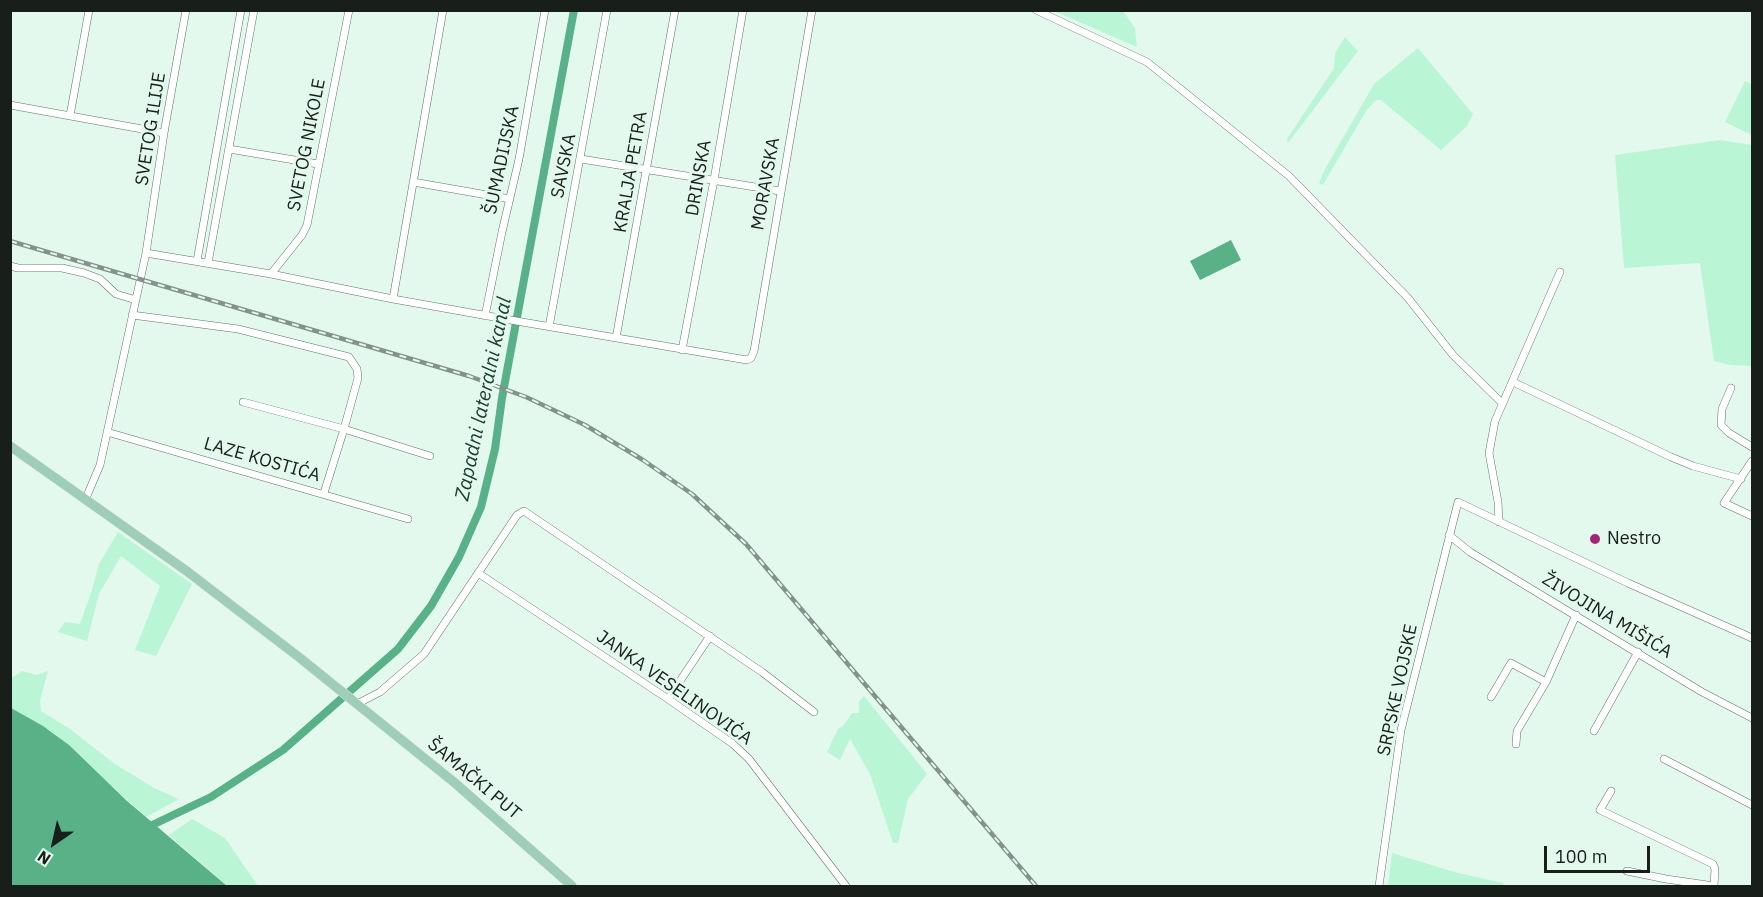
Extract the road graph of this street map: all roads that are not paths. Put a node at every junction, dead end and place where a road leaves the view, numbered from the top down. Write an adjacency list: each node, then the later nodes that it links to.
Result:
1 (89, 10): 14 (street)
2 (186, 10): 15 (street, SVETOG ILIJE)
3 (241, 10): 25 (street)
4 (254, 10): 16 (street)
5 (349, 10): 18 (street, SVETOG NIKOLE)
6 (443, 10): 21 (street)
7 (545, 10): 23 (street, ŠUMADIJSKA)
8 (607, 10): 17 (street, SAVSKA)
9 (675, 10): 19 (street, KRALJA PETRA)
10 (743, 10): 20 (street, DRINSKA)
11 (812, 10): 22 (street, MORAVSKA)
12 (1036, 10): 40 (street)
13 (10, 105): 14 (street)
14 (70, 116): 15 (street)
15 (164, 133): 24 (street, SVETOG ILIJE)
16 (229, 149): 18 (street); 26 (street)
17 (581, 159): 19 (street); 34 (street, SAVSKA)
18 (318, 164): 29 (street, SVETOG NIKOLE)
19 (648, 170): 20 (street); 35 (street, KRALJA PETRA)
20 (714, 180): 22 (street); 36 (street, DRINSKA)
21 (413, 182): 23 (street); 30 (street)
22 (780, 191): 36 (street, MORAVSKA)
23 (510, 200): 33 (street, ŠUMADIJSKA)
24 (146, 253): 25 (street); 31 (street, SVETOG ILIJE)
25 (197, 261): 26 (street)
26 (208, 263): 29 (street)
27 (10, 266): 31 (street)
28 (1560, 272): 37 (street)
29 (271, 274): 30 (street)
30 (393, 299): 33 (street)
31 (136, 300): 32 (street, SVETOG ILIJE)
32 (132, 315): 41 (street); 42 (street, SVETOG ILIJE)
33 (485, 316): 34 (street)
34 (549, 327): 35 (street)
35 (616, 338): 36 (street)
36 (682, 350)
37 (1513, 382): 40 (street); 47 (street)
38 (1731, 388): 44 (street)
39 (243, 402): 41 (street)
40 (1502, 403): 52 (street)
41 (344, 429): 45 (street); 48 (street)
42 (107, 432): 48 (street, LAZE KOSTIĆA); 49 (street, SVETOG ILIJE)
43 (10, 446): 49 (main road, ŠAMAČKI PUT)
44 (1752, 447)
45 (430, 456)
46 (1752, 461): 47 (street)
47 (1741, 478): 50 (street)
48 (324, 493): 51 (street, LAZE KOSTIĆA)
49 (86, 498): 62 (main road, ŠAMAČKI PUT)
50 (1752, 516)
51 (408, 519)
52 (1499, 522): 53 (street, SRPSKE VOJSKE); 57 (street)
53 (1449, 535): 55 (street, ŽIVOJINA MIŠIĆA); 73 (street, SRPSKE VOJSKE)
54 (478, 573): 56 (street); 61 (street, JANKA VESELINOVIĆA); 62 (street)
55 (1576, 615): 58 (street, ŽIVOJINA MIŠIĆA); 59 (street)
56 (710, 636): 61 (street); 63 (street)
57 (1752, 638)
58 (1638, 652): 64 (street, ŽIVOJINA MIŠIĆA); 65 (street)
59 (1545, 682): 60 (street); 66 (street)
60 (1491, 697)
61 (668, 699): 72 (street, JANKA VESELINOVIĆA)
62 (355, 701): 71 (main road, ŠAMAČKI PUT)
63 (814, 712)
64 (1752, 718)
65 (1594, 731)
66 (1516, 744)
67 (1664, 759): 69 (street)
68 (1611, 791): 74 (street)
69 (1752, 805)
70 (1627, 871): 74 (street)
71 (572, 886)
72 (846, 886)
73 (1379, 886)
74 (1714, 886)

